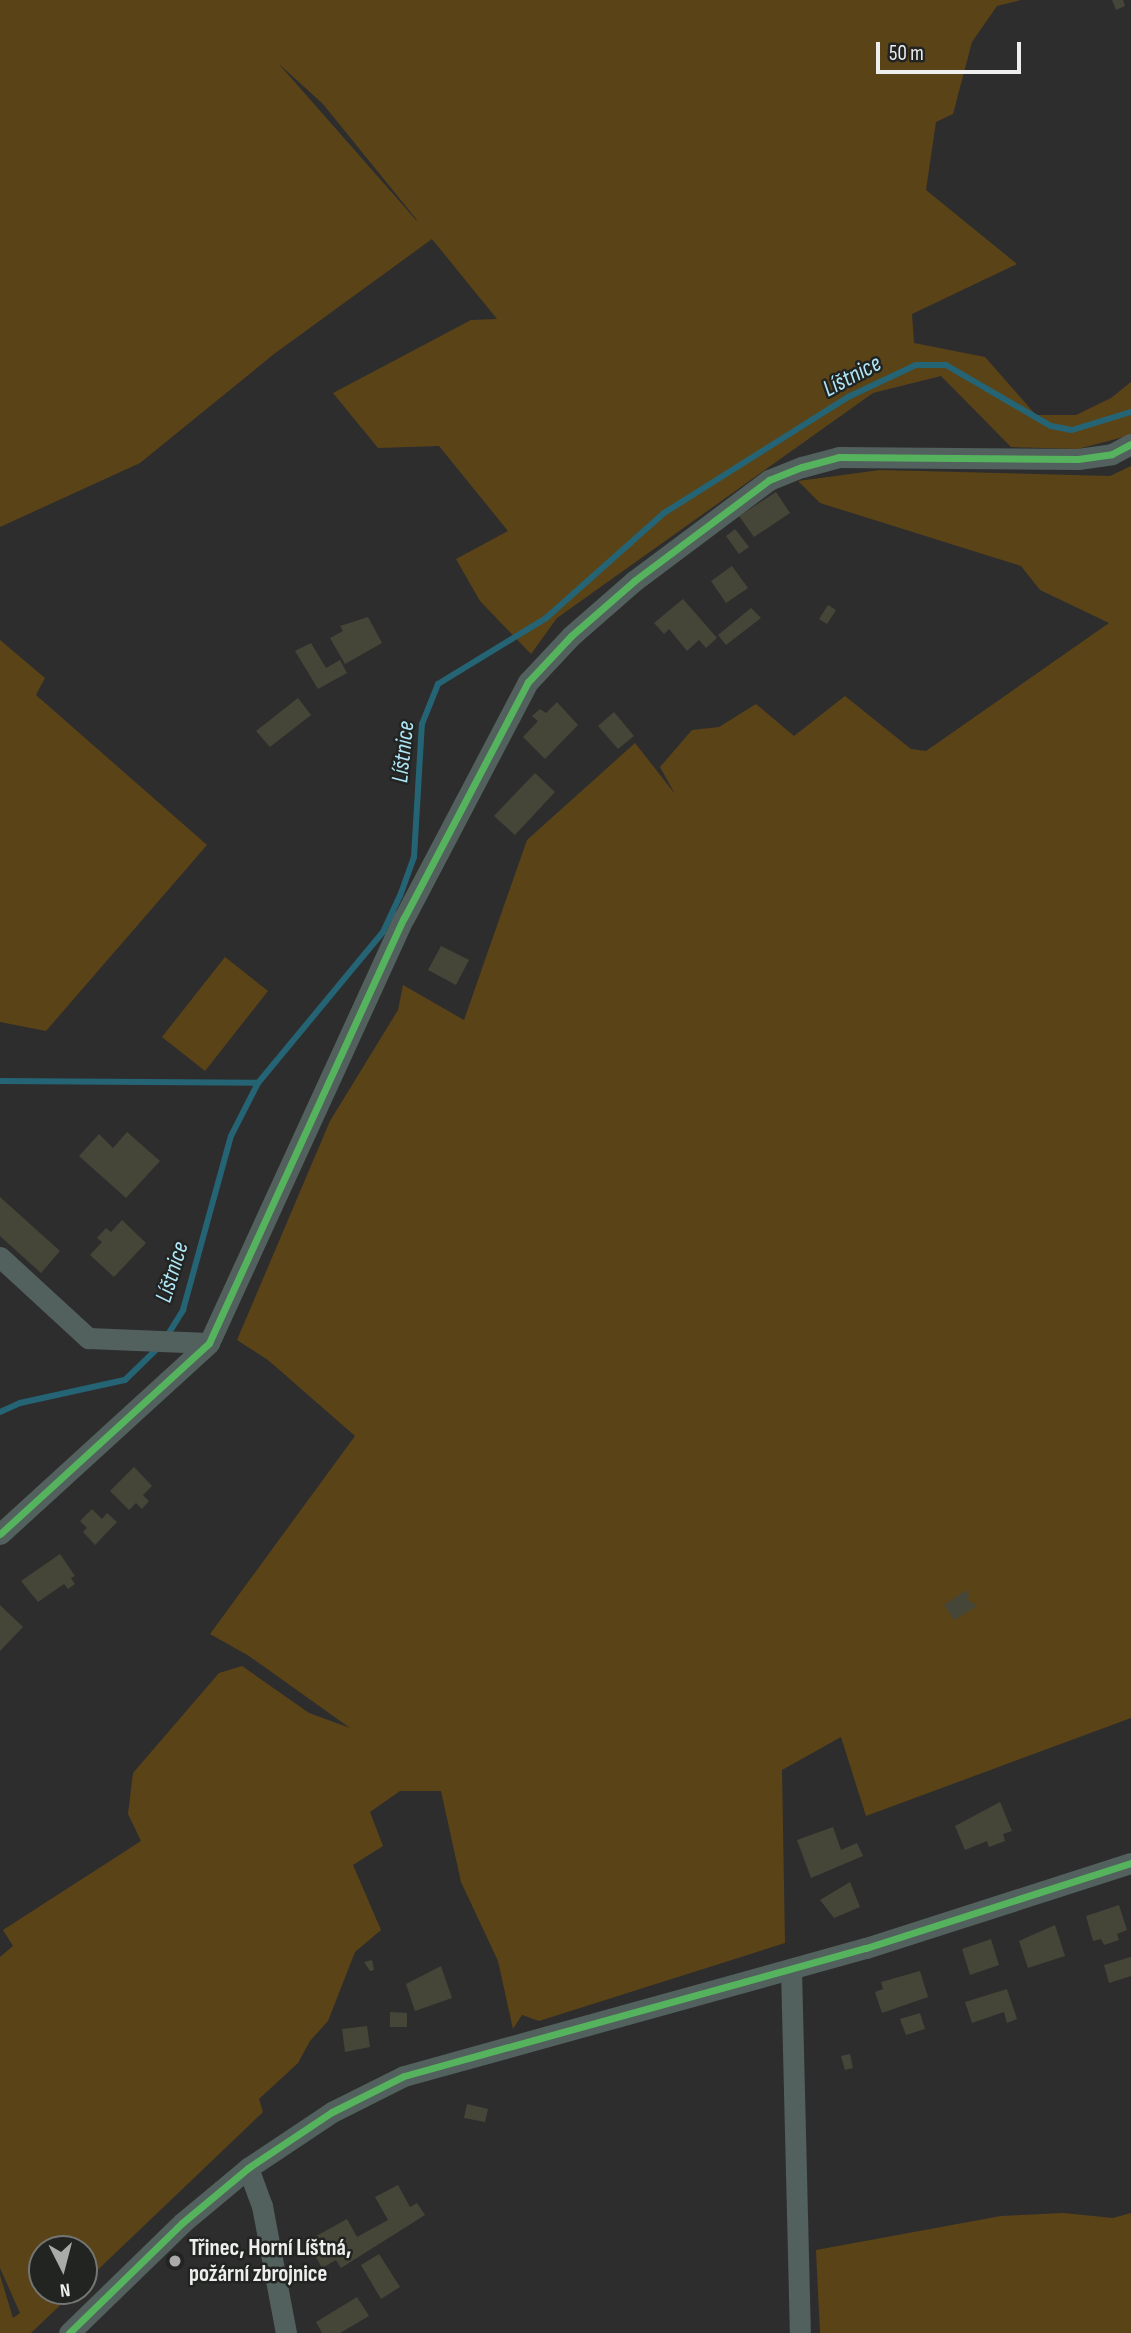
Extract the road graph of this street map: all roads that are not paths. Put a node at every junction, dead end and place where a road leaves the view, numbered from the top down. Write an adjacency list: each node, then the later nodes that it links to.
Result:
1 (1131, 444): 3 (street)
2 (0, 1257): 3 (street)
3 (209, 1343): 4 (street)
4 (0, 1534)
5 (1131, 1863): 6 (street)
6 (791, 1969): 7 (street); 10 (street)
7 (248, 2168): 8 (street); 9 (street)
8 (69, 2333)
9 (286, 2333)
10 (800, 2333)

